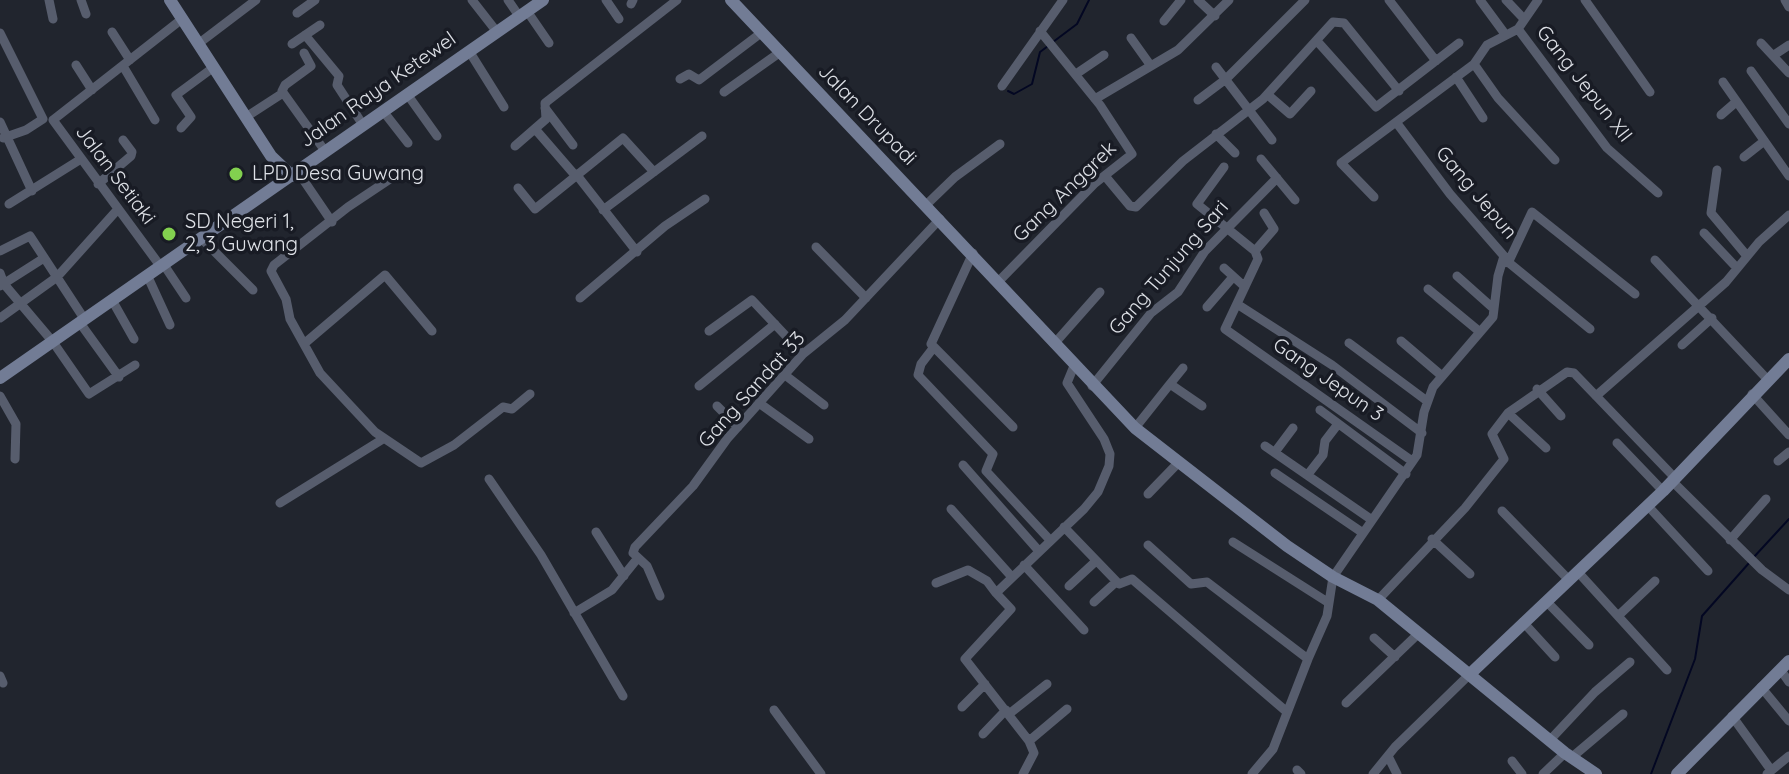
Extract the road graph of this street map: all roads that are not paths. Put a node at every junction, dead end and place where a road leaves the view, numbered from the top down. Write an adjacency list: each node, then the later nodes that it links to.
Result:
1 (81, 0): 25 (street)
2 (256, 0): 47 (street)
3 (315, 0): 24 (street)
4 (472, 0): 37 (street)
5 (508, 0): 26 (street)
6 (543, 0): 26 (street, Jalan Raya Ketewel)
7 (606, 0): 30 (street)
8 (677, 0): 81 (street)
9 (731, 0): 39 (street, Jalan Drupadi)
10 (1063, 0): 35 (street)
11 (1181, 0): 32 (street)
12 (1198, 0): 27 (street)
13 (1229, 0): 27 (street)
14 (1305, 0): 67 (street)
15 (1389, 0): 55 (street)
16 (1480, 0): 40 (street)
17 (1506, 0): 31 (street)
18 (1538, 0): 31 (street)
19 (1585, 0): 74 (street)
20 (1785, 0): 23 (street)
21 (48, 1): 28 (street)
22 (174, 2): 29 (street)
23 (1789, 7)
24 (297, 13)
25 (86, 14)
26 (523, 14): 37 (street, Jalan Raya Ketewel); 44 (street)
27 (1215, 16): 59 (street)
28 (53, 19)
29 (182, 19): 47 (street); 56 (street, Jalan Setiaki)
30 (619, 19)
31 (1524, 19): 34 (street)
32 (1164, 21)
33 (320, 25): 41 (street)
34 (1518, 29): 40 (street); 125 (street, Gang Jepun XII)
35 (1040, 31): 64 (street, Gang Anggrek); 69 (street)
36 (112, 32): 56 (street)
37 (497, 32): 50 (street, Jalan Raya Ketewel)
38 (0, 33): 88 (street)
39 (761, 33): 52 (street, Jalan Drupadi); 66 (street)
40 (1505, 34): 57 (street)
41 (305, 35): 48 (street); 93 (street)
42 (1131, 38): 59 (street)
43 (1317, 41): 72 (street); 72 (street); 77 (street)
44 (549, 43)
45 (1459, 43): 55 (street)
46 (1761, 43): 54 (street)
47 (198, 44): 60 (street)
48 (292, 44)
49 (1789, 45): 54 (street)
50 (469, 51): 76 (street, Jalan Raya Ketewel); 82 (street)
51 (304, 53): 75 (street)
52 (779, 53): 73 (street); 130 (street, Jalan Drupadi)
53 (1104, 55): 64 (street)
54 (1774, 55): 63 (street)
55 (1436, 61): 72 (street)
56 (126, 63): 70 (street, Jalan Setiaki); 89 (street)
57 (1474, 64): 65 (street); 112 (street)
58 (76, 65): 70 (street)
59 (1151, 66): 78 (street)
60 (214, 67): 86 (street); 94 (street)
61 (1216, 67): 67 (street)
62 (1751, 71): 92 (street)
63 (1789, 73)
64 (1076, 74): 78 (street, Gang Anggrek)
65 (1456, 77): 87 (street); 91 (street)
66 (680, 79)
67 (1226, 79): 79 (street); 84 (street)
68 (1723, 82): 80 (street)
69 (1002, 86)
70 (92, 90): 88 (street, Jalan Setiaki)
71 (1311, 91): 77 (street)
72 (1399, 91)
73 (724, 92)
74 (1650, 92)
75 (283, 93): 86 (street); 107 (street)
76 (407, 94): 83 (street, Jalan Raya Ketewel); 97 (street)
77 (1268, 95): 84 (street)
78 (1095, 99): 117 (street, Gang Anggrek)
79 (1198, 100)
80 (1736, 102): 85 (street); 102 (street)
81 (543, 105): 95 (street); 105 (street)
82 (504, 107)
83 (383, 111): 93 (street, Jalan Raya Ketewel); 103 (street)
84 (1248, 113): 96 (street); 101 (street)
85 (1721, 115)
86 (246, 117): 119 (street)
87 (1483, 118)
88 (48, 120): 99 (street); 110 (street, Jalan Setiaki)
89 (155, 120)
90 (0, 122): 99 (street)
91 (1396, 122): 126 (street); 148 (street, Gang Jepun)
92 (1789, 124)
93 (363, 125): 107 (street, Jalan Raya Ketewel)
94 (181, 128)
95 (536, 130): 106 (street); 116 (street)
96 (1216, 134): 108 (street); 117 (street)
97 (437, 136)
98 (702, 136): 115 (street)
99 (3, 138): 124 (street)
100 (123, 140): 122 (street)
101 (1272, 140)
102 (1763, 142): 109 (street); 118 (street)
103 (408, 143)
104 (1000, 144): 130 (street)
105 (573, 145)
106 (515, 146)
107 (325, 151): 119 (street, Jalan Raya Ketewel)
108 (1235, 153)
109 (1744, 157)
110 (81, 159): 122 (street, Jalan Setiaki); 124 (street)
111 (1261, 159): 120 (street)
112 (1555, 160)
113 (1224, 167): 137 (street)
114 (1717, 170): 144 (street)
115 (654, 172): 116 (street); 132 (street)
116 (575, 174): 123 (street); 132 (street)
117 (1105, 176): 157 (street, Gang Anggrek)
118 (1789, 176)
119 (291, 177): 136 (street); 139 (street, Jalan Raya Ketewel)
120 (1277, 178): 128 (street); 137 (street, Gang Tunjung Sari)
121 (390, 179): 136 (street)
122 (98, 184): 131 (street, Jalan Setiaki)
123 (518, 188)
124 (32, 191): 129 (street)
125 (1658, 193)
126 (1374, 197)
127 (705, 199): 143 (street)
128 (1295, 200)
129 (9, 204)
130 (926, 205): 135 (street, Jalan Drupadi)
131 (118, 209): 149 (street, Jalan Setiaki); 155 (street)
132 (603, 210): 143 (street)
133 (1264, 213): 142 (street)
134 (1789, 215): 144 (street)
135 (940, 219): 146 (street, Jalan Drupadi); 166 (street, Gang Sandat 33)
136 (332, 222): 185 (street)
137 (1227, 229): 142 (street); 202 (street, Gang Tunjung Sari)
138 (1704, 233): 150 (street)
139 (202, 239): 149 (street, Jalan Raya Ketewel); 161 (street)
140 (816, 247): 166 (street)
141 (0, 251): 145 (street)
142 (1255, 251): 159 (street)
143 (637, 252): 165 (street)
144 (1747, 256): 150 (street)
145 (44, 258): 155 (street); 158 (street)
146 (977, 258): 157 (street, Jalan Drupadi); 189 (street)
147 (1655, 260): 169 (street)
148 (1505, 265): 163 (street); 172 (street, Gang Jepun); 178 (street)
149 (162, 266): 153 (street, Jalan Raya Ketewel); 164 (street, Jalan Setiaki)
150 (1736, 267): 169 (street)
151 (1224, 268): 156 (street)
152 (0, 273): 158 (street)
153 (147, 275): 167 (street, Jalan Raya Ketewel); 177 (street)
154 (1457, 276): 172 (street)
155 (57, 277): 168 (street); 175 (street)
156 (1233, 277): 159 (street); 171 (street)
157 (998, 282): 187 (street, Jalan Drupadi)
158 (2, 285): 168 (street)
159 (1245, 287): 170 (street)
160 (1428, 289): 181 (street)
161 (253, 290)
162 (1100, 292): 187 (street)
163 (1635, 294)
164 (186, 298)
165 (580, 298)
166 (866, 298): 190 (street, Gang Sandat 33)
167 (112, 300): 175 (street, Jalan Raya Ketewel); 182 (street)
168 (19, 303): 173 (street); 184 (street)
169 (1699, 303): 174 (street); 207 (street)
170 (1237, 304): 221 (street); 231 (street, Gang Jepun 3)
171 (1207, 307)
172 (1494, 309): 181 (street, Gang Jepun)
173 (0, 318)
174 (1712, 318): 188 (street); 199 (street)
175 (82, 321): 184 (street, Jalan Raya Ketewel); 197 (street)
176 (775, 324): 180 (street); 190 (street); 201 (street)
177 (170, 325)
178 (1590, 329)
179 (432, 331): 185 (street)
180 (709, 331)
181 (1480, 332): 196 (street, Gang Jepun)
182 (134, 339)
183 (1401, 341): 196 (street)
184 (53, 342): 197 (street); 198 (street, Jalan Raya Ketewel)
185 (305, 343): 223 (street)
186 (1349, 343): 208 (street)
187 (1054, 344): 193 (street, Jalan Drupadi)
188 (1682, 345)
189 (934, 347): 218 (street); 250 (street)
190 (803, 354): 195 (street, Gang Sandat 33)
191 (1789, 359): 199 (street)
192 (135, 365): 197 (street)
193 (1074, 366): 202 (street, Jalan Drupadi); 247 (street)
194 (1183, 368): 200 (street)
195 (785, 375): 209 (street, Gang Sandat 33); 210 (street)
196 (1442, 376): 208 (street, Gang Jepun)
197 (119, 377)
198 (0, 378)
199 (1768, 380): 205 (street)
200 (1170, 384): 212 (street); 219 (street)
201 (699, 386)
202 (1092, 386): 219 (street, Jalan Drupadi)
203 (1537, 389): 207 (street); 214 (street); 215 (street)
204 (530, 394): 223 (street)
205 (1752, 394): 222 (street); 239 (street)
206 (0, 396): 230 (street)
207 (1596, 396): 239 (street)
208 (1427, 401): 221 (street, Gang Jepun)
209 (759, 403): 217 (street, Gang Sandat 33); 224 (street)
210 (824, 405)
211 (717, 406): 217 (street)
212 (1202, 406)
213 (1320, 410): 216 (street)
214 (1508, 413): 227 (street); 251 (street)
215 (1561, 416)
216 (1338, 424): 236 (street); 237 (street)
217 (738, 427): 256 (street, Gang Sandat 33)
218 (1013, 427)
219 (1135, 428): 233 (street, Jalan Drupadi)
220 (1293, 428): 228 (street)
221 (1422, 433): 231 (street, Gang Jepun)
222 (1789, 435)
223 (383, 439): 242 (street)
224 (809, 439)
225 (1617, 443): 239 (street)
226 (1265, 446): 228 (street)
227 (1546, 448)
228 (1275, 452): 236 (street)
229 (1789, 452): 232 (street)
230 (15, 459)
231 (1412, 461): 237 (street, Gang Jepun)
232 (1778, 461)
233 (1178, 463): 240 (street); 264 (street, Jalan Drupadi)
234 (963, 465): 255 (street)
235 (1275, 473): 249 (street)
236 (1309, 473): 246 (street)
237 (1406, 474): 246 (street, Gang Jepun)
238 (489, 479): 276 (street)
239 (1670, 483): 243 (street); 252 (street)
240 (1148, 494)
241 (1766, 499): 252 (street)
242 (280, 503)
243 (1647, 505): 259 (street); 263 (street)
244 (951, 509): 262 (street)
245 (1502, 511): 263 (street)
246 (1372, 520): 249 (street, Gang Jepun)
247 (1064, 527): 250 (street); 257 (street)
248 (596, 532): 261 (street)
249 (1363, 533): 264 (street, Gang Jepun)
250 (1049, 539): 255 (street)
251 (1432, 539): 260 (street); 272 (street)
252 (1730, 540): 269 (street)
253 (1233, 542): 275 (street)
254 (1148, 545): 285 (street)
255 (1038, 550): 258 (street)
256 (637, 559): 261 (street); 271 (street)
257 (1096, 561): 266 (street); 268 (street)
258 (1024, 565): 262 (street); 279 (street)
259 (1708, 571)
260 (1470, 574)
261 (624, 576): 276 (street)
262 (1011, 576): 270 (street)
263 (1573, 576): 273 (street); 277 (street)
264 (1333, 577): 272 (street, Jalan Drupadi); 275 (street)
265 (1655, 581): 277 (street)
266 (1116, 582): 274 (street); 300 (street)
267 (936, 583): 270 (street)
268 (1069, 586)
269 (1789, 590)
270 (996, 593): 291 (street)
271 (660, 596)
272 (1378, 600): 280 (street, Jalan Drupadi)
273 (1546, 601): 278 (street); 282 (street)
274 (1094, 602)
275 (1329, 603): 285 (street)
276 (574, 613): 294 (street)
277 (1618, 616): 288 (street)
278 (1523, 622): 284 (street); 289 (street)
279 (1084, 630)
280 (1419, 633): 283 (street); 289 (street, Jalan Drupadi)
281 (1374, 638): 283 (street)
282 (1589, 645)
283 (1395, 657): 295 (street)
284 (1555, 657)
285 (1308, 659): 300 (street)
286 (1630, 662): 305 (street)
287 (1784, 665): 290 (street); 293 (street)
288 (1667, 670)
289 (1470, 674): 305 (street, Jalan Drupadi); 308 (street)
290 (1789, 682)
291 (985, 684): 296 (street); 299 (street)
292 (1047, 684): 299 (street)
293 (1761, 687): 302 (street); 303 (street)
294 (623, 696)
295 (1346, 703)
296 (962, 707)
297 (1067, 709): 306 (street)
298 (774, 710): 313 (street)
299 (1008, 712): 304 (street); 306 (street)
300 (1287, 712): 315 (street)
301 (1623, 714): 307 (street)
302 (1732, 716): 312 (street); 321 (street)
303 (1789, 721)
304 (983, 734)
305 (1550, 740): 307 (street, Jalan Drupadi)
306 (1029, 741): 311 (street)
307 (1568, 755): 319 (street); 320 (street, Jalan Drupadi)
308 (1388, 756): 316 (street); 317 (street)
309 (1789, 756): 312 (street)
310 (1512, 761): 318 (street)
311 (1026, 770): 314 (street)
312 (1769, 772)
313 (821, 774)
314 (1039, 774)
315 (1252, 774)
316 (1373, 774)
317 (1397, 774)
318 (1522, 774)
319 (1543, 774)
320 (1596, 774)
321 (1677, 774)

